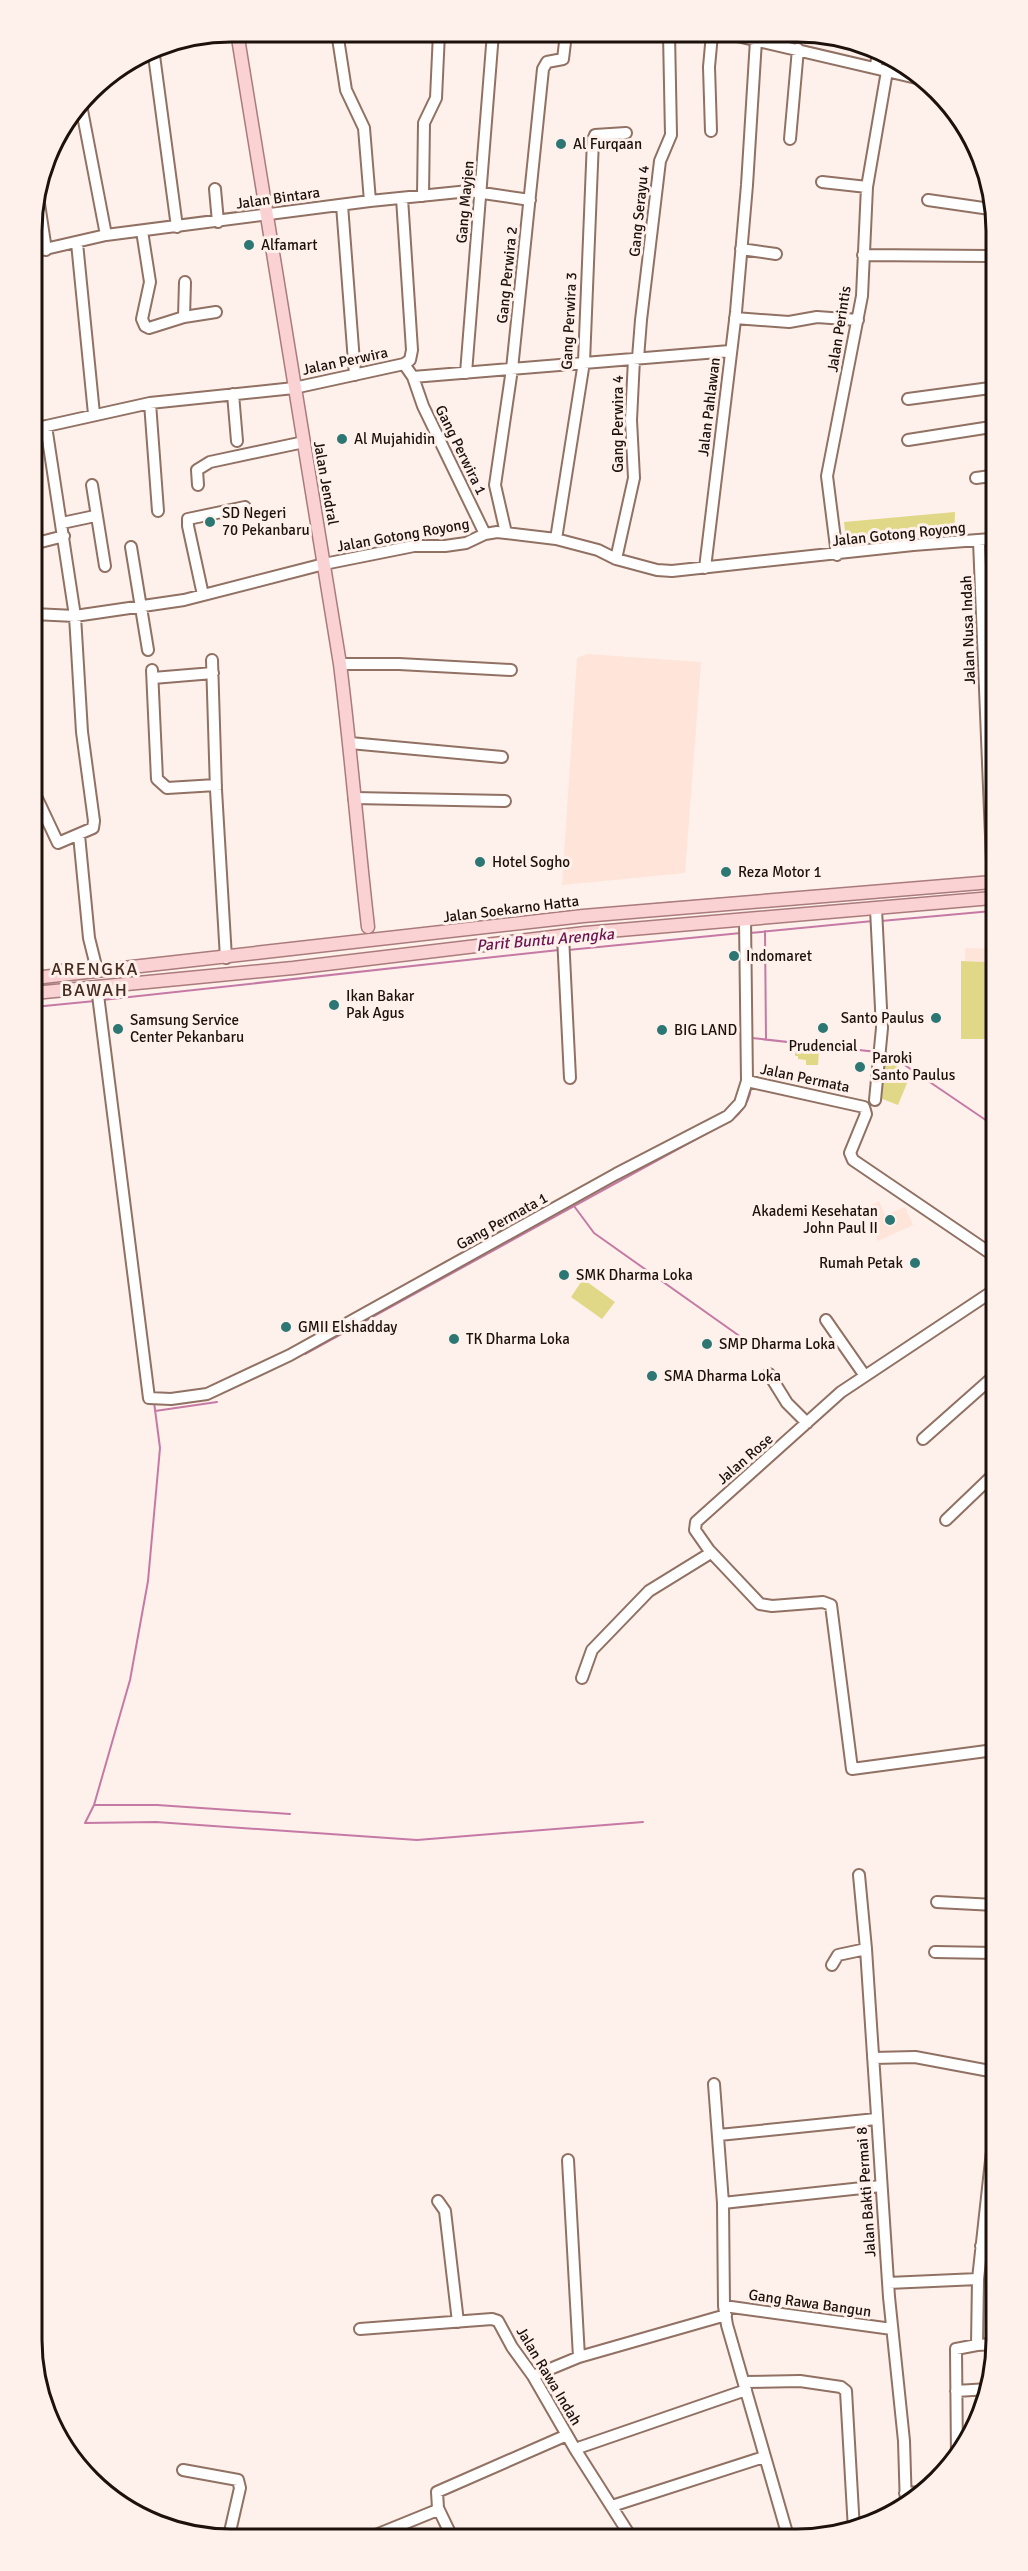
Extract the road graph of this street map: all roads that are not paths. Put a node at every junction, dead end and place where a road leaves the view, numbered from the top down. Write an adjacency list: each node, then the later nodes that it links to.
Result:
1 (239, 42): 30 (main road, Jalan Jendral)
2 (339, 42): 27 (street)
3 (439, 42): 23 (street)
4 (492, 42): 22 (street, Gang Mayjen)
5 (565, 42): 25 (street, Gang Perwira 2)
6 (669, 42): 49 (street, Gang Serayu 4)
7 (711, 42): 16 (street)
8 (756, 42): 37 (street, Jalan Pahlawan)
9 (788, 42): 10 (street)
10 (798, 49): 13 (street); 18 (street)
11 (154, 58): 33 (street)
12 (880, 61): 13 (street, Jalan Perintis)
13 (882, 69): 14 (street); 20 (street, Jalan Perintis)
14 (902, 74)
15 (83, 114): 35 (street)
16 (711, 131)
17 (626, 133): 50 (street, Gang Perwira 3)
18 (790, 139)
19 (822, 182): 20 (street)
20 (867, 187): 41 (street, Jalan Perintis)
21 (215, 189): 31 (street)
22 (481, 192): 23 (street, Jalan Bintara); 25 (street, Jalan Bintara); 53 (street, Gang Mayjen)
23 (423, 196): 24 (street, Jalan Bintara)
24 (402, 198): 27 (street, Jalan Bintara); 51 (street)
25 (530, 200): 52 (street, Gang Perwira 2)
26 (928, 200): 29 (street)
27 (370, 201): 28 (street, Jalan Bintara)
28 (342, 205): 30 (street, Jalan Bintara); 54 (street)
29 (984, 209)
30 (266, 216): 31 (street, Jalan Bintara); 56 (main road, Jalan Jendral)
31 (219, 222): 33 (street, Jalan Bintara)
32 (42, 224): 38 (street)
33 (177, 227): 34 (street, Jalan Bintara)
34 (142, 231): 35 (street, Jalan Bintara); 45 (street)
35 (106, 235): 36 (street, Jalan Bintara)
36 (77, 243): 38 (street, Jalan Bintara); 61 (street)
37 (741, 249): 40 (street); 46 (street, Jalan Pahlawan)
38 (46, 250): 39 (street, Jalan Bintara)
39 (42, 251)
40 (776, 254)
41 (862, 255): 42 (street); 47 (street, Jalan Perintis)
42 (986, 256)
43 (185, 282): 45 (street)
44 (216, 312): 45 (street)
45 (184, 318)
46 (735, 318): 47 (street); 48 (street, Jalan Pahlawan)
47 (858, 320): 84 (street, Jalan Perintis)
48 (730, 351): 49 (street); 88 (street, Jalan Pahlawan)
49 (636, 358): 50 (street); 85 (street, Gang Perwira 4)
50 (584, 362): 52 (street); 79 (street, Gang Perwira 3)
51 (404, 364): 54 (street, Jalan Perwira); 55 (street, Jalan Perwira)
52 (512, 369): 53 (street); 76 (street, Gang Perwira 2)
53 (466, 373): 55 (street)
54 (355, 375): 56 (street, Jalan Perwira)
55 (413, 377): 77 (street, Gang Perwira 1)
56 (294, 388): 58 (street, Jalan Perwira); 67 (main road, Jalan Jendral)
57 (986, 389): 59 (street)
58 (233, 394): 60 (street, Jalan Perwira); 66 (street)
59 (908, 399)
60 (150, 403): 61 (street, Jalan Perwira); 73 (street)
61 (94, 414): 62 (street, Jalan Perwira)
62 (46, 426): 63 (street, Jalan Perwira); 75 (street)
63 (42, 427)
64 (986, 428): 65 (street)
65 (908, 440)
66 (237, 441)
67 (304, 442): 71 (street); 86 (main road, Jalan Jendral)
68 (986, 477): 69 (street)
69 (976, 478)
70 (92, 485): 74 (street)
71 (198, 485)
72 (245, 507): 89 (street)
73 (158, 511)
74 (95, 516): 75 (street); 87 (street)
75 (62, 523): 78 (street)
76 (506, 533): 77 (street, Jalan Gotong Royong); 79 (street, Jalan Gotong Royong)
77 (485, 534): 86 (street, Jalan Gotong Royong)
78 (64, 536): 82 (street); 92 (street)
79 (556, 539): 85 (street, Jalan Gotong Royong)
80 (986, 540): 81 (street, Jalan Gotong Royong)
81 (979, 541): 84 (street, Jalan Gotong Royong); 98 (street, Jalan Nusa Indah)
82 (42, 542)
83 (131, 548): 90 (street)
84 (837, 555): 88 (street, Jalan Gotong Royong)
85 (616, 559): 88 (street, Jalan Gotong Royong)
86 (324, 564): 89 (street, Jalan Gotong Royong); 95 (main road, Jalan Jendral)
87 (105, 566)
88 (705, 568)
89 (203, 595): 90 (street, Jalan Gotong Royong)
90 (142, 607): 92 (street, Jalan Gotong Royong); 93 (street)
91 (42, 614): 92 (street, Jalan Gotong Royong)
92 (75, 616): 105 (street)
93 (148, 650)
94 (212, 660): 97 (street)
95 (340, 664): 96 (street); 99 (main road, Jalan Jendral)
96 (511, 670)
97 (213, 673): 101 (street); 101 (street)
98 (986, 713)
99 (350, 743): 100 (street); 102 (main road, Jalan Jendral)
100 (502, 757)
101 (216, 785): 114 (street)
102 (354, 798): 103 (street); 112 (main road, Jalan Jendral)
103 (505, 801)
104 (42, 809): 105 (street)
105 (80, 836): 115 (street)
106 (986, 882): 108 (main road, Jalan Soekarno Hatta)
107 (986, 899): 109 (main road)
108 (583, 916): 111 (main road); 112 (main road, Jalan Soekarno Hatta)
109 (877, 918): 110 (main road); 121 (street)
110 (746, 929): 111 (main road); 120 (street, Jalan Permata)
111 (585, 933): 113 (main road)
112 (369, 935): 114 (main road, Jalan Soekarno Hatta)
113 (563, 946): 117 (main road); 119 (street)
114 (226, 954): 115 (main road, Jalan Soekarno Hatta)
115 (97, 967): 116 (main road, Jalan Soekarno Hatta)
116 (42, 977)
117 (97, 987): 118 (main road); 120 (street, Gang Permata 1)
118 (42, 992)
119 (570, 1078)
120 (750, 1082): 122 (street, Jalan Permata)
121 (875, 1100)
122 (986, 1249)
123 (986, 1296): 126 (street, Jalan Rose)
124 (826, 1320): 126 (street)
125 (770, 1374): 128 (street)
126 (865, 1376): 128 (street, Jalan Rose)
127 (986, 1383): 129 (street)
128 (807, 1424): 132 (street, Jalan Rose)
129 (923, 1439)
130 (986, 1482): 131 (street)
131 (946, 1520)
132 (709, 1550): 133 (street); 134 (street, Jalan Rose)
133 (582, 1678)
134 (986, 1751)
135 (859, 1875): 138 (street, Jalan Bakti Permai 8)
136 (937, 1902): 137 (street)
137 (986, 1905)
138 (866, 1949): 141 (street); 142 (street, Jalan Bakti Permai 8)
139 (935, 1952): 140 (street)
140 (986, 1953)
141 (832, 1965)
142 (873, 2058): 143 (street); 145 (street, Jalan Bakti Permai 8)
143 (986, 2070)
144 (714, 2084): 146 (street)
145 (876, 2119): 146 (street); 148 (street, Jalan Bakti Permai 8)
146 (719, 2134): 151 (street)
147 (568, 2160): 162 (street)
148 (881, 2186): 151 (street); 155 (street, Jalan Bakti Permai 8)
149 (438, 2201): 157 (street)
150 (986, 2202): 152 (street)
151 (723, 2203): 156 (street)
152 (981, 2246): 153 (street); 154 (street)
153 (986, 2246)
154 (978, 2279): 155 (street); 160 (street)
155 (888, 2283): 159 (street, Jalan Bakti Permai 8)
156 (725, 2311): 159 (street, Gang Rawa Bangun); 162 (street); 164 (street)
157 (458, 2322): 158 (street, Jalan Rawa Indah); 163 (street, Jalan Rawa Indah)
158 (360, 2329)
159 (892, 2329): 172 (street, Jalan Bakti Permai 8)
160 (977, 2345): 161 (street); 166 (street)
161 (986, 2345)
162 (579, 2357): 163 (street)
163 (533, 2376): 167 (street, Jalan Rawa Indah)
164 (745, 2386): 169 (street); 170 (street); 175 (street)
165 (979, 2390): 166 (street)
166 (956, 2391): 168 (street)
167 (567, 2435): 169 (street, Jalan Rawa Indah); 174 (street)
168 (957, 2441)
169 (575, 2449): 173 (street, Jalan Rawa Indah)
170 (764, 2457): 173 (street); 180 (street)
171 (183, 2470): 176 (street)
172 (905, 2493)
173 (612, 2506): 179 (street, Jalan Rawa Indah)
174 (438, 2508): 177 (street); 178 (street)
175 (853, 2521)
176 (231, 2529)
177 (390, 2529)
178 (448, 2529)
179 (626, 2529)
180 (786, 2529)

